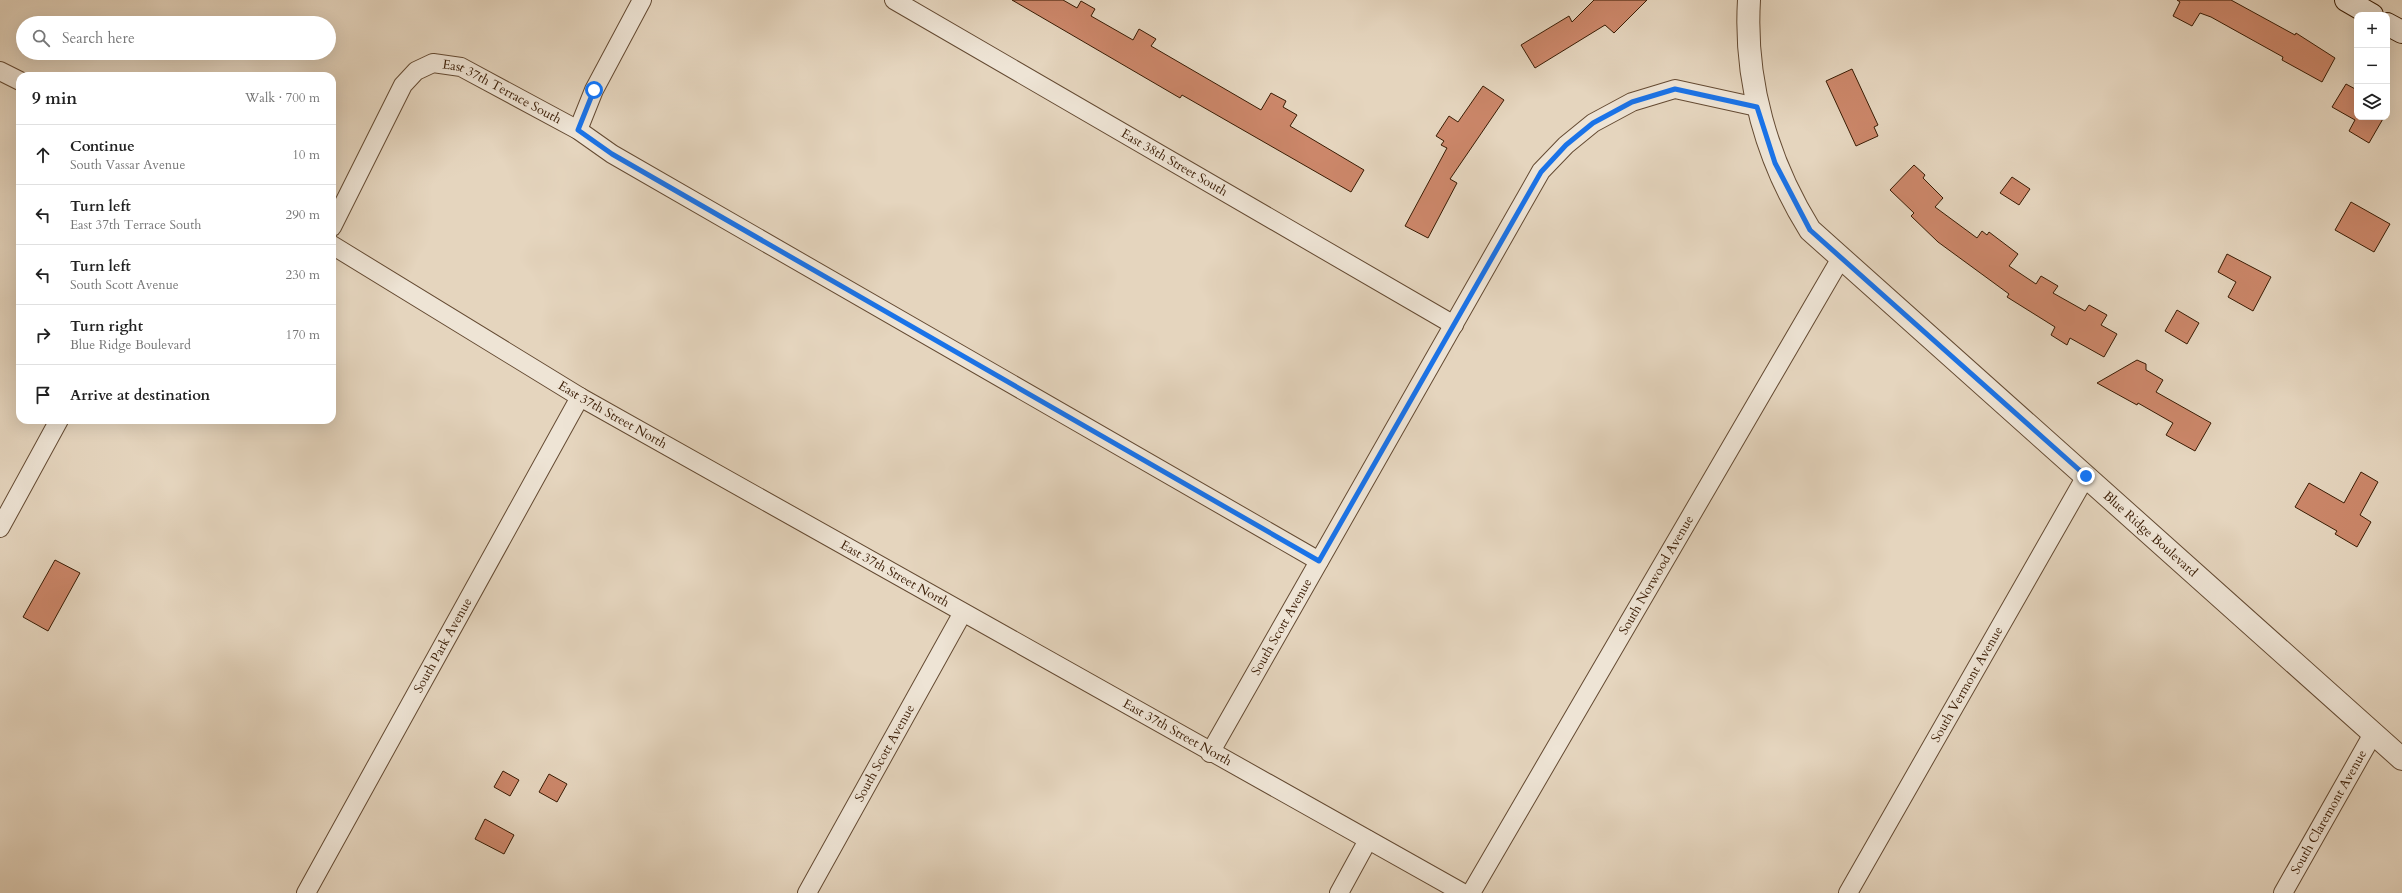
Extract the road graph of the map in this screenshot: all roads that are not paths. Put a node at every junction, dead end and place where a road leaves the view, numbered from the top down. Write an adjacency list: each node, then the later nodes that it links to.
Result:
1 (642, 0): 11 (street)
2 (894, 0): 15 (street, East 38th Street South)
3 (1749, 0): 10 (street, Blue Ridge Boulevard)
4 (2346, 0): 5 (street)
5 (2367, 12)
6 (2390, 26): 7 (street)
7 (2402, 32)
8 (0, 71): 9 (street)
9 (16, 79)
10 (1757, 107): 14 (street, Blue Ridge Boulevard); 15 (street, South Scott Avenue)
11 (578, 130): 12 (street, East 37th Terrace South); 20 (street, East 37th Terrace South)
12 (336, 219)
13 (336, 247): 16 (street, East 37th Street North)
14 (1841, 258): 18 (street, Blue Ridge Boulevard); 30 (street, South Norwood Avenue)
15 (1454, 325): 20 (street, South Scott Avenue)
16 (580, 397): 21 (street, East 37th Street North); 26 (street, South Park Avenue)
17 (57, 424): 19 (street)
18 (2086, 476): 22 (street, Blue Ridge Boulevard); 31 (street, South Vermont Avenue)
19 (0, 528)
20 (1319, 561): 23 (street, South Scott Avenue)
21 (962, 614): 23 (street, East 37th Street North); 27 (street, South Scott Avenue)
22 (2374, 732): 24 (street, Blue Ridge Boulevard); 32 (street, South Claremont Avenue)
23 (1210, 753): 25 (street, East 37th Street North)
24 (2402, 759)
25 (1368, 840): 28 (street); 29 (street, East 37th Street North)
26 (306, 893)
27 (807, 893)
28 (1339, 893)
29 (1463, 893)
30 (1471, 893)
31 (1848, 893)
32 (2283, 893)

